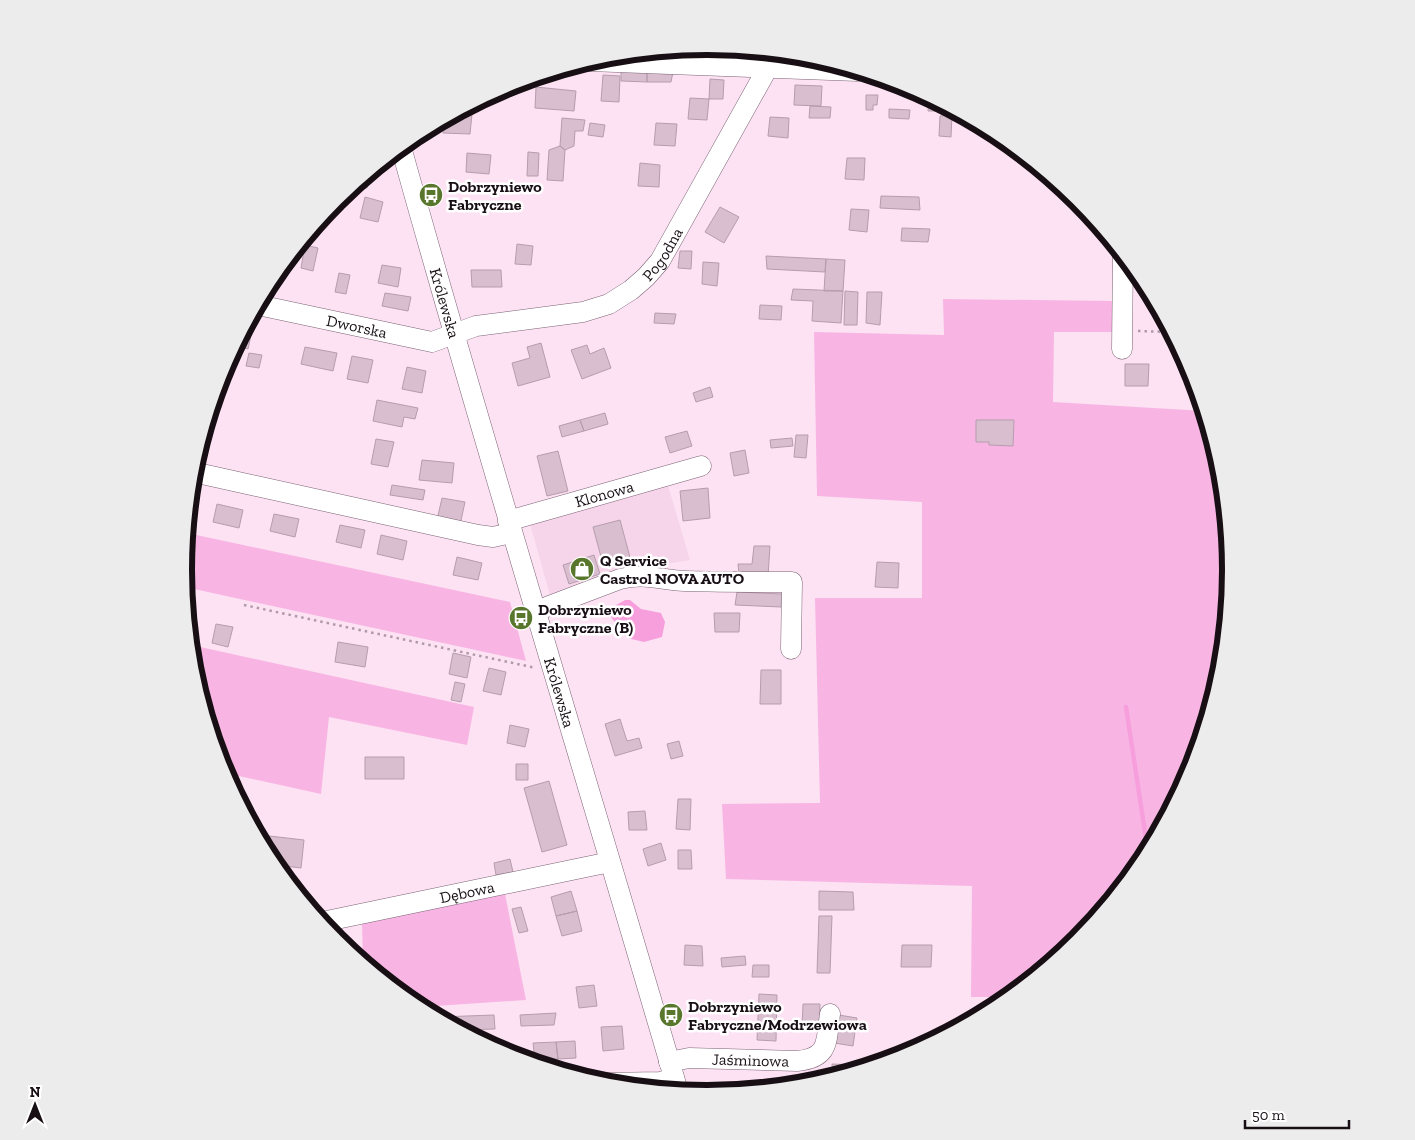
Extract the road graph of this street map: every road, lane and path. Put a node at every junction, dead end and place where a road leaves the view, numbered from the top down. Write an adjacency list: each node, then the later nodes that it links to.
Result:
1 (629, 61): 2 (street)
2 (772, 61): 3 (street); 8 (street, Pogodna)
3 (809, 65)
4 (403, 155): 8 (street, Królewska)
5 (1123, 266): 9 (street)
6 (265, 306): 8 (street, Dworska)
7 (1164, 333): 9 (path)
8 (455, 335): 12 (street, Królewska)
9 (1123, 340)
10 (701, 466): 12 (street, Klonowa)
11 (201, 474): 12 (street, Klonowa)
12 (509, 527): 14 (street, Królewska)
13 (244, 605): 16 (path)
14 (536, 611): 15 (street); 16 (street, Królewska)
15 (791, 649)
16 (552, 668): 17 (street, Królewska)
17 (610, 862): 18 (street, Dębowa); 20 (street, Królewska)
18 (330, 920)
19 (830, 1014): 20 (street, Jaśminowa)
20 (674, 1077): 21 (street)
21 (657, 1082)

